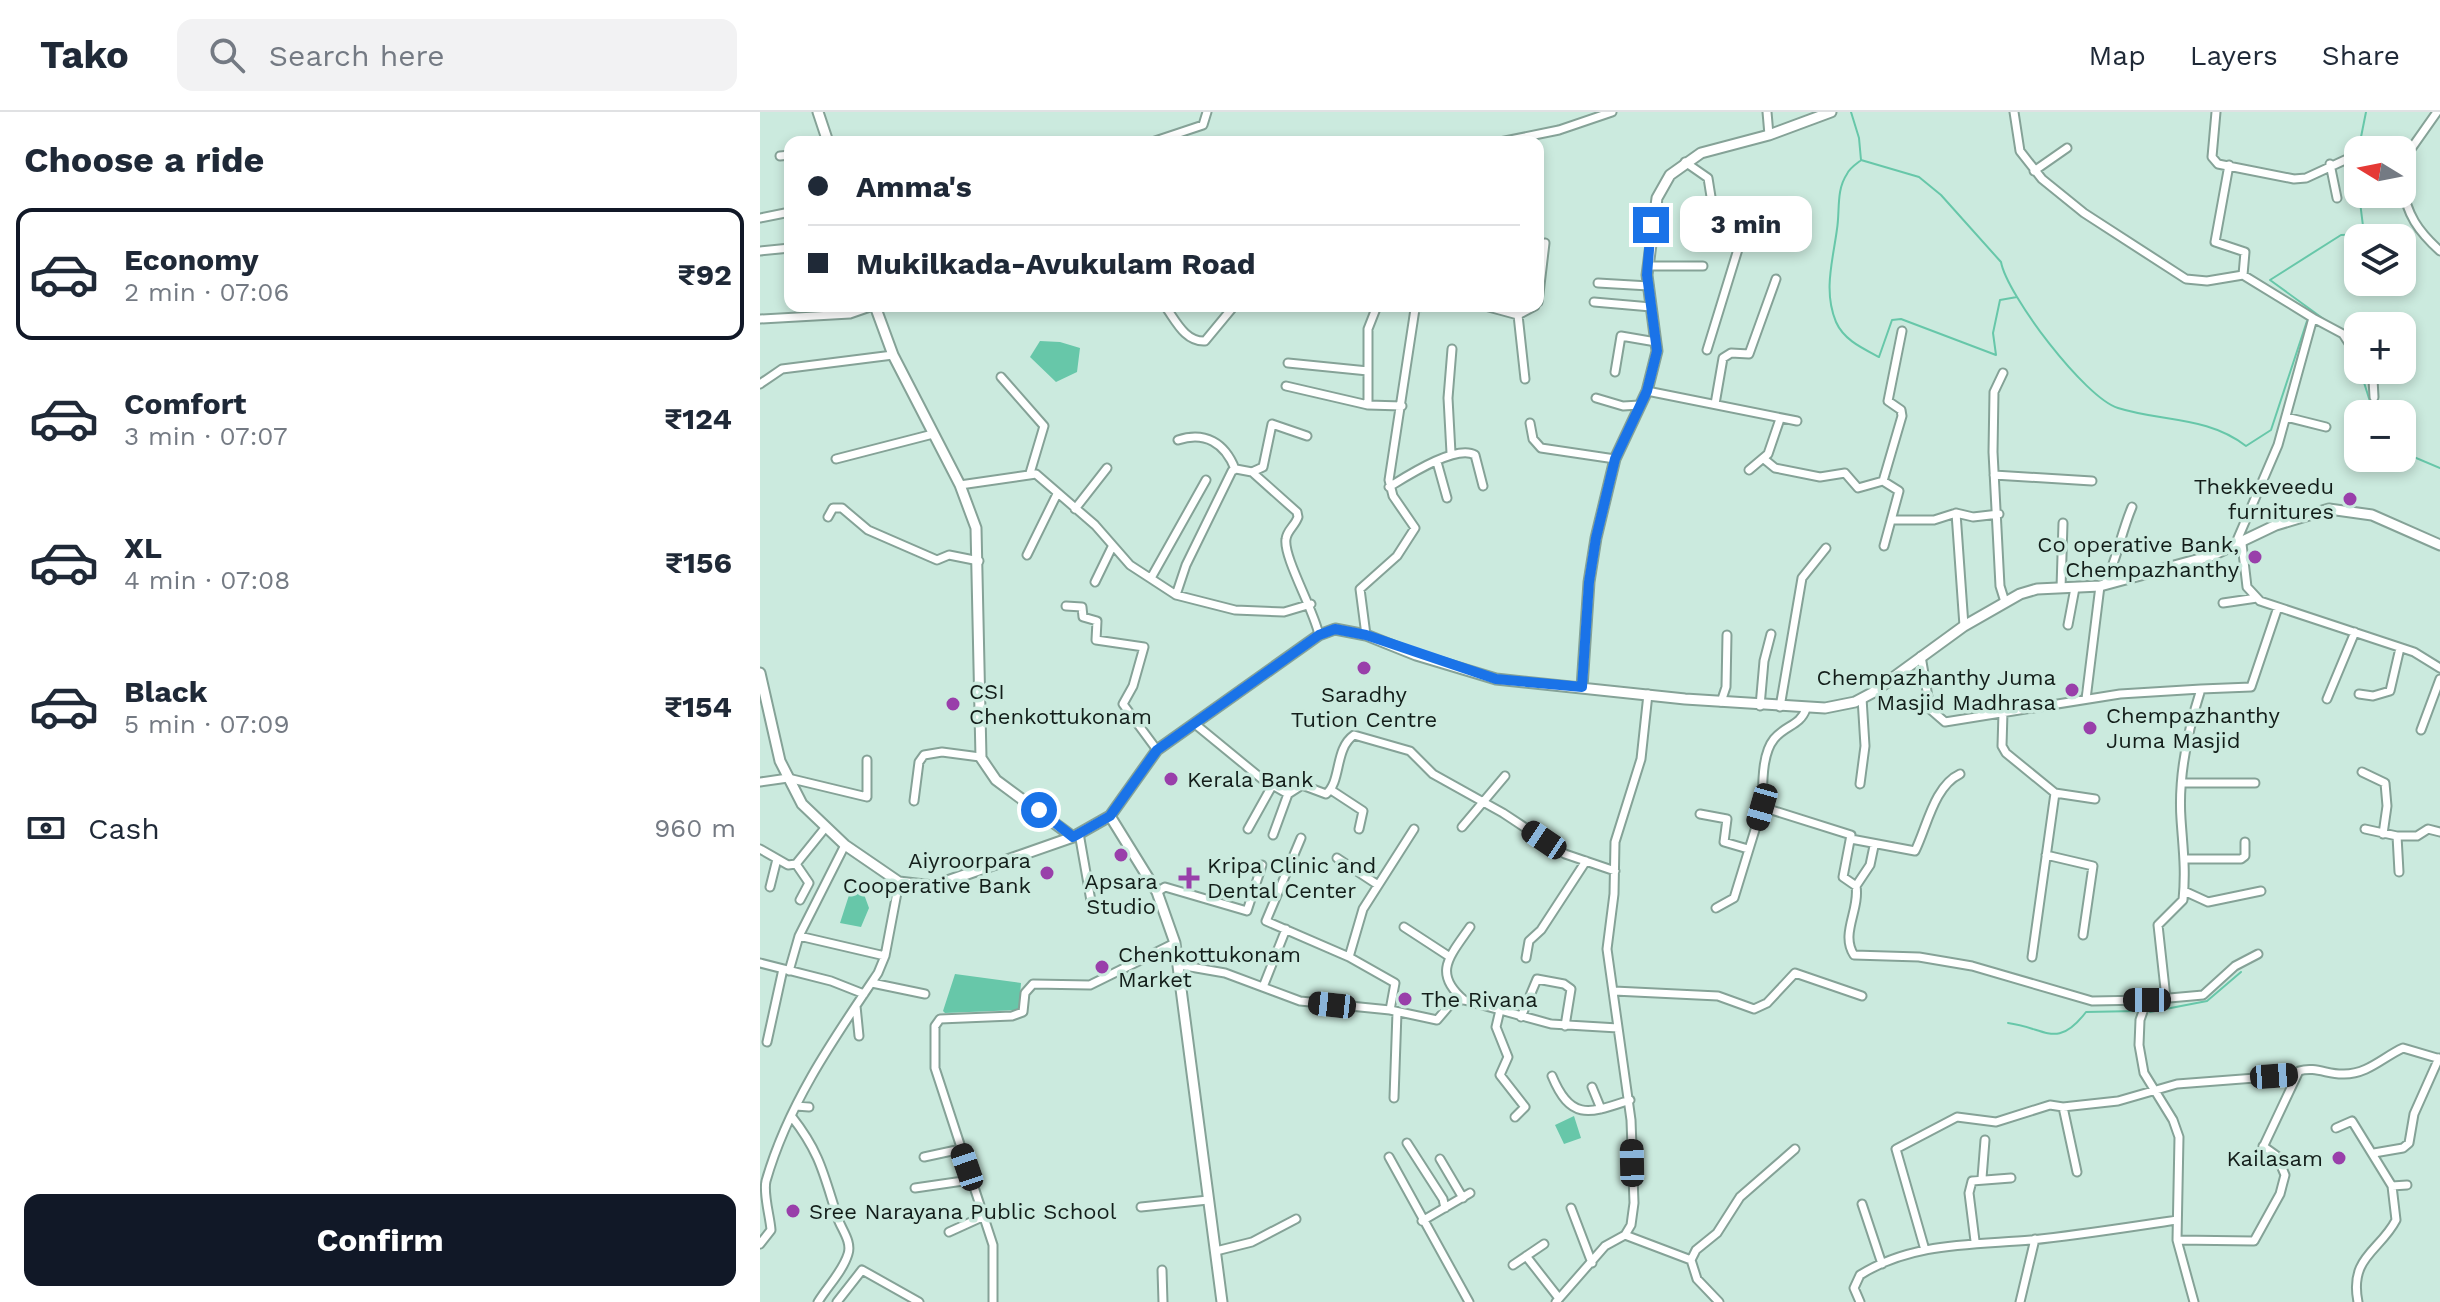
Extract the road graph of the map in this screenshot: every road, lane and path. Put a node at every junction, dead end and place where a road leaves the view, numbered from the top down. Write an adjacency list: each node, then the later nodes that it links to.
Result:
1 (818, 112): 10 (main road)
2 (1207, 112): 11 (street)
3 (1612, 112): 12 (street)
4 (1767, 112): 9 (street)
5 (1831, 112): 9 (main road)
6 (2014, 112): 21 (street)
7 (2216, 112): 20 (street)
8 (2437, 112): 13 (street)
9 (1769, 135): 18 (main road)
10 (826, 136)
11 (1170, 136)
12 (1530, 136)
13 (2416, 139)
14 (2067, 148): 21 (street)
15 (780, 156): 16 (street)
16 (784, 156)
17 (2344, 159): 19 (street)
18 (1685, 162): 31 (main road); 54 (street)
19 (2330, 164): 20 (street); 22 (street)
20 (2229, 165): 33 (street)
21 (2034, 171): 33 (street)
22 (2337, 198)
23 (2407, 208): 30 (street)
24 (784, 213): 25 (street)
25 (760, 218)
26 (1545, 243): 29 (street)
27 (784, 249): 28 (street)
28 (760, 251)
29 (1544, 251)
30 (2440, 251)
31 (1648, 266): 32 (street); 36 (main road)
32 (1703, 266)
33 (2243, 275): 48 (street)
34 (1776, 279): 68 (street)
35 (1598, 283): 36 (street)
36 (1649, 286): 38 (main road)
37 (1594, 302): 38 (street)
38 (1651, 307): 52 (main road)
39 (856, 312): 49 (street)
40 (876, 312): 55 (main road)
41 (1169, 312): 42 (street)
42 (1229, 312)
43 (1375, 312): 57 (street)
44 (1414, 312): 71 (street)
45 (1507, 312): 47 (street)
46 (1523, 312): 47 (street)
47 (1518, 315): 61 (street)
48 (2313, 318): 51 (street); 72 (street)
49 (760, 319)
50 (1902, 331): 92 (street)
51 (2344, 336)
52 (1656, 342): 58 (street); 65 (main road)
53 (1452, 349): 80 (street)
54 (1707, 350)
55 (893, 355): 62 (street); 77 (main road)
56 (1288, 363): 57 (street)
57 (1368, 371): 69 (street)
58 (1615, 372)
59 (2003, 373): 90 (street)
60 (1001, 377): 89 (street)
61 (1525, 379)
62 (760, 384)
63 (2373, 384): 66 (street)
64 (1286, 386): 69 (street)
65 (1647, 391): 68 (street); 70 (main road)
66 (2374, 397)
67 (1596, 398): 70 (street)
68 (1715, 404): 73 (street)
69 (1368, 405): 71 (street)
70 (1640, 405): 82 (main road)
71 (1402, 406): 96 (street)
72 (2286, 417): 76 (street); 106 (street)
73 (1780, 419): 74 (street); 83 (street)
74 (1797, 421)
75 (1530, 423): 82 (street)
76 (2326, 427)
77 (933, 434): 81 (street); 94 (main road)
78 (1307, 436): 88 (street)
79 (1178, 440): 86 (street)
80 (1451, 453): 84 (street); 95 (street)
81 (836, 459)
82 (1615, 459): 137 (main road)
83 (1764, 459): 87 (street); 92 (street)
84 (1437, 462): 96 (street); 98 (street)
85 (1107, 468): 100 (street)
86 (1235, 469): 88 (street); 118 (street)
87 (1749, 470)
88 (1252, 472): 122 (street)
89 (1030, 473): 94 (street); 97 (street)
90 (1994, 475): 93 (street); 102 (street)
91 (1206, 480): 113 (street)
92 (1883, 481): 104 (street)
93 (2092, 481)
94 (960, 485): 112 (main road)
95 (1483, 486)
96 (1389, 487): 130 (street)
97 (1057, 494): 100 (street); 111 (street)
98 (1447, 498)
99 (2132, 507): 115 (street)
100 (1075, 509): 109 (street)
101 (1956, 513): 102 (street); 104 (street); 126 (street)
102 (1999, 514): 120 (street)
103 (828, 517): 112 (street)
104 (1891, 520): 108 (street)
105 (2063, 523): 116 (street)
106 (2238, 545): 107 (main road); 115 (main road); 119 (street)
107 (2440, 545)
108 (1884, 546)
109 (1112, 547): 113 (street); 114 (street)
110 (1826, 548): 146 (street)
111 (1027, 555)
112 (979, 561): 152 (main road)
113 (1151, 578): 118 (street)
114 (1095, 582)
115 (2102, 585): 117 (main road); 142 (street)
116 (2061, 588): 117 (main road); 120 (main road)
117 (2075, 588): 125 (street)
118 (1176, 595): 122 (street)
119 (2257, 598): 121 (street); 124 (street)
120 (2005, 602): 126 (main road)
121 (2223, 603)
122 (1311, 604): 129 (street)
123 (1066, 606): 151 (street)
124 (2278, 607): 127 (street); 138 (street)
125 (2068, 625)
126 (1964, 626): 133 (main road)
127 (2355, 632): 132 (street); 143 (street)
128 (1771, 634): 145 (street)
129 (1319, 635): 130 (main road); 149 (main road)
130 (1366, 635): 137 (main road)
131 (1727, 635): 144 (street)
132 (2400, 648): 134 (street); 140 (street)
133 (1921, 656): 141 (main road); 148 (street)
134 (2440, 668)
135 (760, 673): 157 (main road)
136 (2440, 679): 150 (street)
137 (1582, 687): 139 (main road)
138 (2201, 689): 142 (street); 159 (street)
139 (1648, 694): 144 (main road); 197 (street)
140 (2359, 694)
141 (1862, 698): 147 (main road); 161 (street)
142 (2086, 699): 148 (street)
143 (2327, 699)
144 (1721, 702): 145 (main road)
145 (1760, 706): 146 (main road)
146 (1780, 707): 147 (main road)
147 (1806, 709): 169 (street)
148 (2003, 712): 164 (street)
149 (1195, 724): 151 (main road); 162 (street)
150 (2421, 730)
151 (1157, 750): 171 (main road)
152 (980, 757): 168 (street); 180 (main road)
153 (867, 760): 157 (street)
154 (2362, 772): 179 (street)
155 (1960, 774): 187 (street)
156 (1505, 776): 167 (street)
157 (788, 778): 158 (street); 173 (main road)
158 (760, 782)
159 (2182, 783): 160 (street); 193 (street)
160 (2255, 783)
161 (1860, 784)
162 (1272, 786): 165 (street); 174 (street)
163 (1331, 790): 165 (street); 167 (street); 175 (street)
164 (2055, 793): 166 (street); 190 (street)
165 (1288, 794): 181 (street)
166 (2095, 799)
167 (1482, 800): 172 (street); 194 (street)
168 (914, 801)
169 (1762, 807): 184 (street); 189 (street)
170 (1700, 814): 189 (street)
171 (1110, 816): 180 (main road); 205 (main road)
172 (1462, 827)
173 (825, 828): 186 (main road); 195 (street)
174 (1248, 829)
175 (1359, 829)
176 (1414, 829): 200 (street)
177 (2365, 829): 179 (street)
178 (2440, 832): 182 (street)
179 (2383, 834): 182 (street)
180 (1076, 835): 199 (main road); 207 (street)
181 (1273, 835)
182 (2397, 836): 198 (street)
183 (1301, 838): 211 (street)
184 (1851, 839): 187 (street); 201 (street)
185 (2245, 842): 193 (street)
186 (845, 845): 199 (main road); 213 (street)
187 (1874, 846): 201 (street)
188 (760, 849): 192 (street)
189 (1748, 849): 208 (street)
190 (2046, 855): 212 (street); 219 (street)
191 (1337, 858): 200 (street)
192 (777, 859): 195 (street); 202 (street)
193 (2187, 859): 203 (street)
194 (1586, 861): 197 (street); 220 (street)
195 (796, 864): 206 (street)
196 (1262, 865): 205 (street)
197 (1615, 871): 226 (street)
198 (2399, 872)
199 (899, 882): 216 (street)
200 (1378, 885): 217 (street)
201 (1856, 886): 232 (street)
202 (770, 887)
203 (2184, 891): 204 (street); 231 (street)
204 (2261, 891)
205 (1157, 892): 214 (main road)
206 (800, 900)
207 (1091, 901)
208 (1716, 908)
209 (1404, 927): 218 (street)
210 (1470, 927): 218 (street)
211 (1286, 929): 217 (street); 225 (street)
212 (2083, 935)
213 (799, 936): 216 (street); 223 (street)
214 (1175, 943): 222 (main road); 258 (street)
215 (2258, 954): 231 (street)
216 (885, 956): 224 (street)
217 (1349, 957): 235 (street)
218 (1450, 957): 229 (street)
219 (2032, 957)
220 (1526, 958)
221 (760, 963): 223 (street)
222 (1179, 965): 225 (street); 276 (main road)
223 (786, 970): 227 (street); 240 (street)
224 (872, 983): 227 (street); 228 (street)
225 (1263, 987): 235 (street)
226 (1614, 991): 230 (street); 238 (street)
227 (864, 994): 233 (street)
228 (925, 994)
229 (1455, 996): 234 (street); 235 (street)
230 (1862, 996)
231 (2166, 998): 232 (street)
232 (2147, 1000): 245 (street)
233 (856, 1006): 239 (street); 248 (street)
234 (1500, 1010): 236 (street); 253 (street)
235 (1393, 1011): 246 (street)
236 (1521, 1017): 237 (street); 237 (street)
237 (1565, 1026): 238 (street)
238 (1618, 1028): 247 (street)
239 (859, 1036)
240 (767, 1042)
241 (2440, 1059): 242 (street); 260 (street)
242 (2296, 1075): 245 (street); 257 (street)
243 (1552, 1076): 251 (street)
244 (1592, 1087): 251 (street)
245 (2154, 1091): 250 (street); 283 (street)
246 (1394, 1098)
247 (1630, 1100): 251 (street); 286 (street)
248 (796, 1106): 249 (street); 252 (street)
249 (809, 1107)
250 (2063, 1107): 266 (street); 292 (street)
251 (1601, 1109)
252 (792, 1117): 265 (street); 301 (street)
253 (1515, 1117)
254 (2336, 1128): 260 (street)
255 (1985, 1140): 268 (street)
256 (1407, 1143): 279 (street)
257 (2263, 1146): 264 (street); 288 (street)
258 (961, 1149): 261 (street); 270 (street)
259 (1795, 1149): 295 (street)
260 (2374, 1153): 272 (street)
261 (924, 1157)
262 (1389, 1157): 284 (street)
263 (1440, 1159): 275 (street)
264 (2257, 1160)
265 (773, 1165): 267 (street); 290 (street)
266 (2077, 1172)
267 (760, 1174)
268 (1982, 1178): 269 (street); 289 (street)
269 (2011, 1178)
270 (970, 1180): 273 (street); 281 (street)
271 (2407, 1185): 272 (street)
272 (2392, 1186): 312 (street)
273 (915, 1188)
274 (1470, 1193): 275 (street)
275 (1463, 1198): 279 (street)
276 (1208, 1200): 278 (street); 293 (main road)
277 (1862, 1204): 297 (street)
278 (1141, 1207)
279 (1445, 1208): 284 (street)
280 (1571, 1208): 296 (street)
281 (982, 1217): 285 (street); 304 (street)
282 (1296, 1219): 293 (street)
283 (2177, 1220): 287 (street); 288 (street)
284 (1422, 1221): 307 (street)
285 (949, 1232)
286 (1625, 1235): 295 (street); 296 (street)
287 (2035, 1239): 289 (street); 310 (street)
288 (2177, 1240): 311 (street)
289 (1975, 1241): 292 (street)
290 (760, 1244)
291 (1544, 1244): 294 (street)
292 (1925, 1250): 297 (street)
293 (1216, 1251): 306 (main road)
294 (1526, 1256): 298 (street); 300 (street)
295 (1691, 1260): 308 (street)
296 (1592, 1263): 300 (street)
297 (1882, 1264): 309 (street)
298 (1513, 1265)
299 (1162, 1270): 305 (street)
300 (1557, 1299)
301 (818, 1302)
302 (837, 1302): 303 (street)
303 (919, 1302)
304 (993, 1302)
305 (1163, 1302)
306 (1222, 1302)
307 (1469, 1302)
308 (1719, 1302)
309 (1860, 1302)
310 (2020, 1302)
311 (2194, 1302)
312 (2358, 1302)

